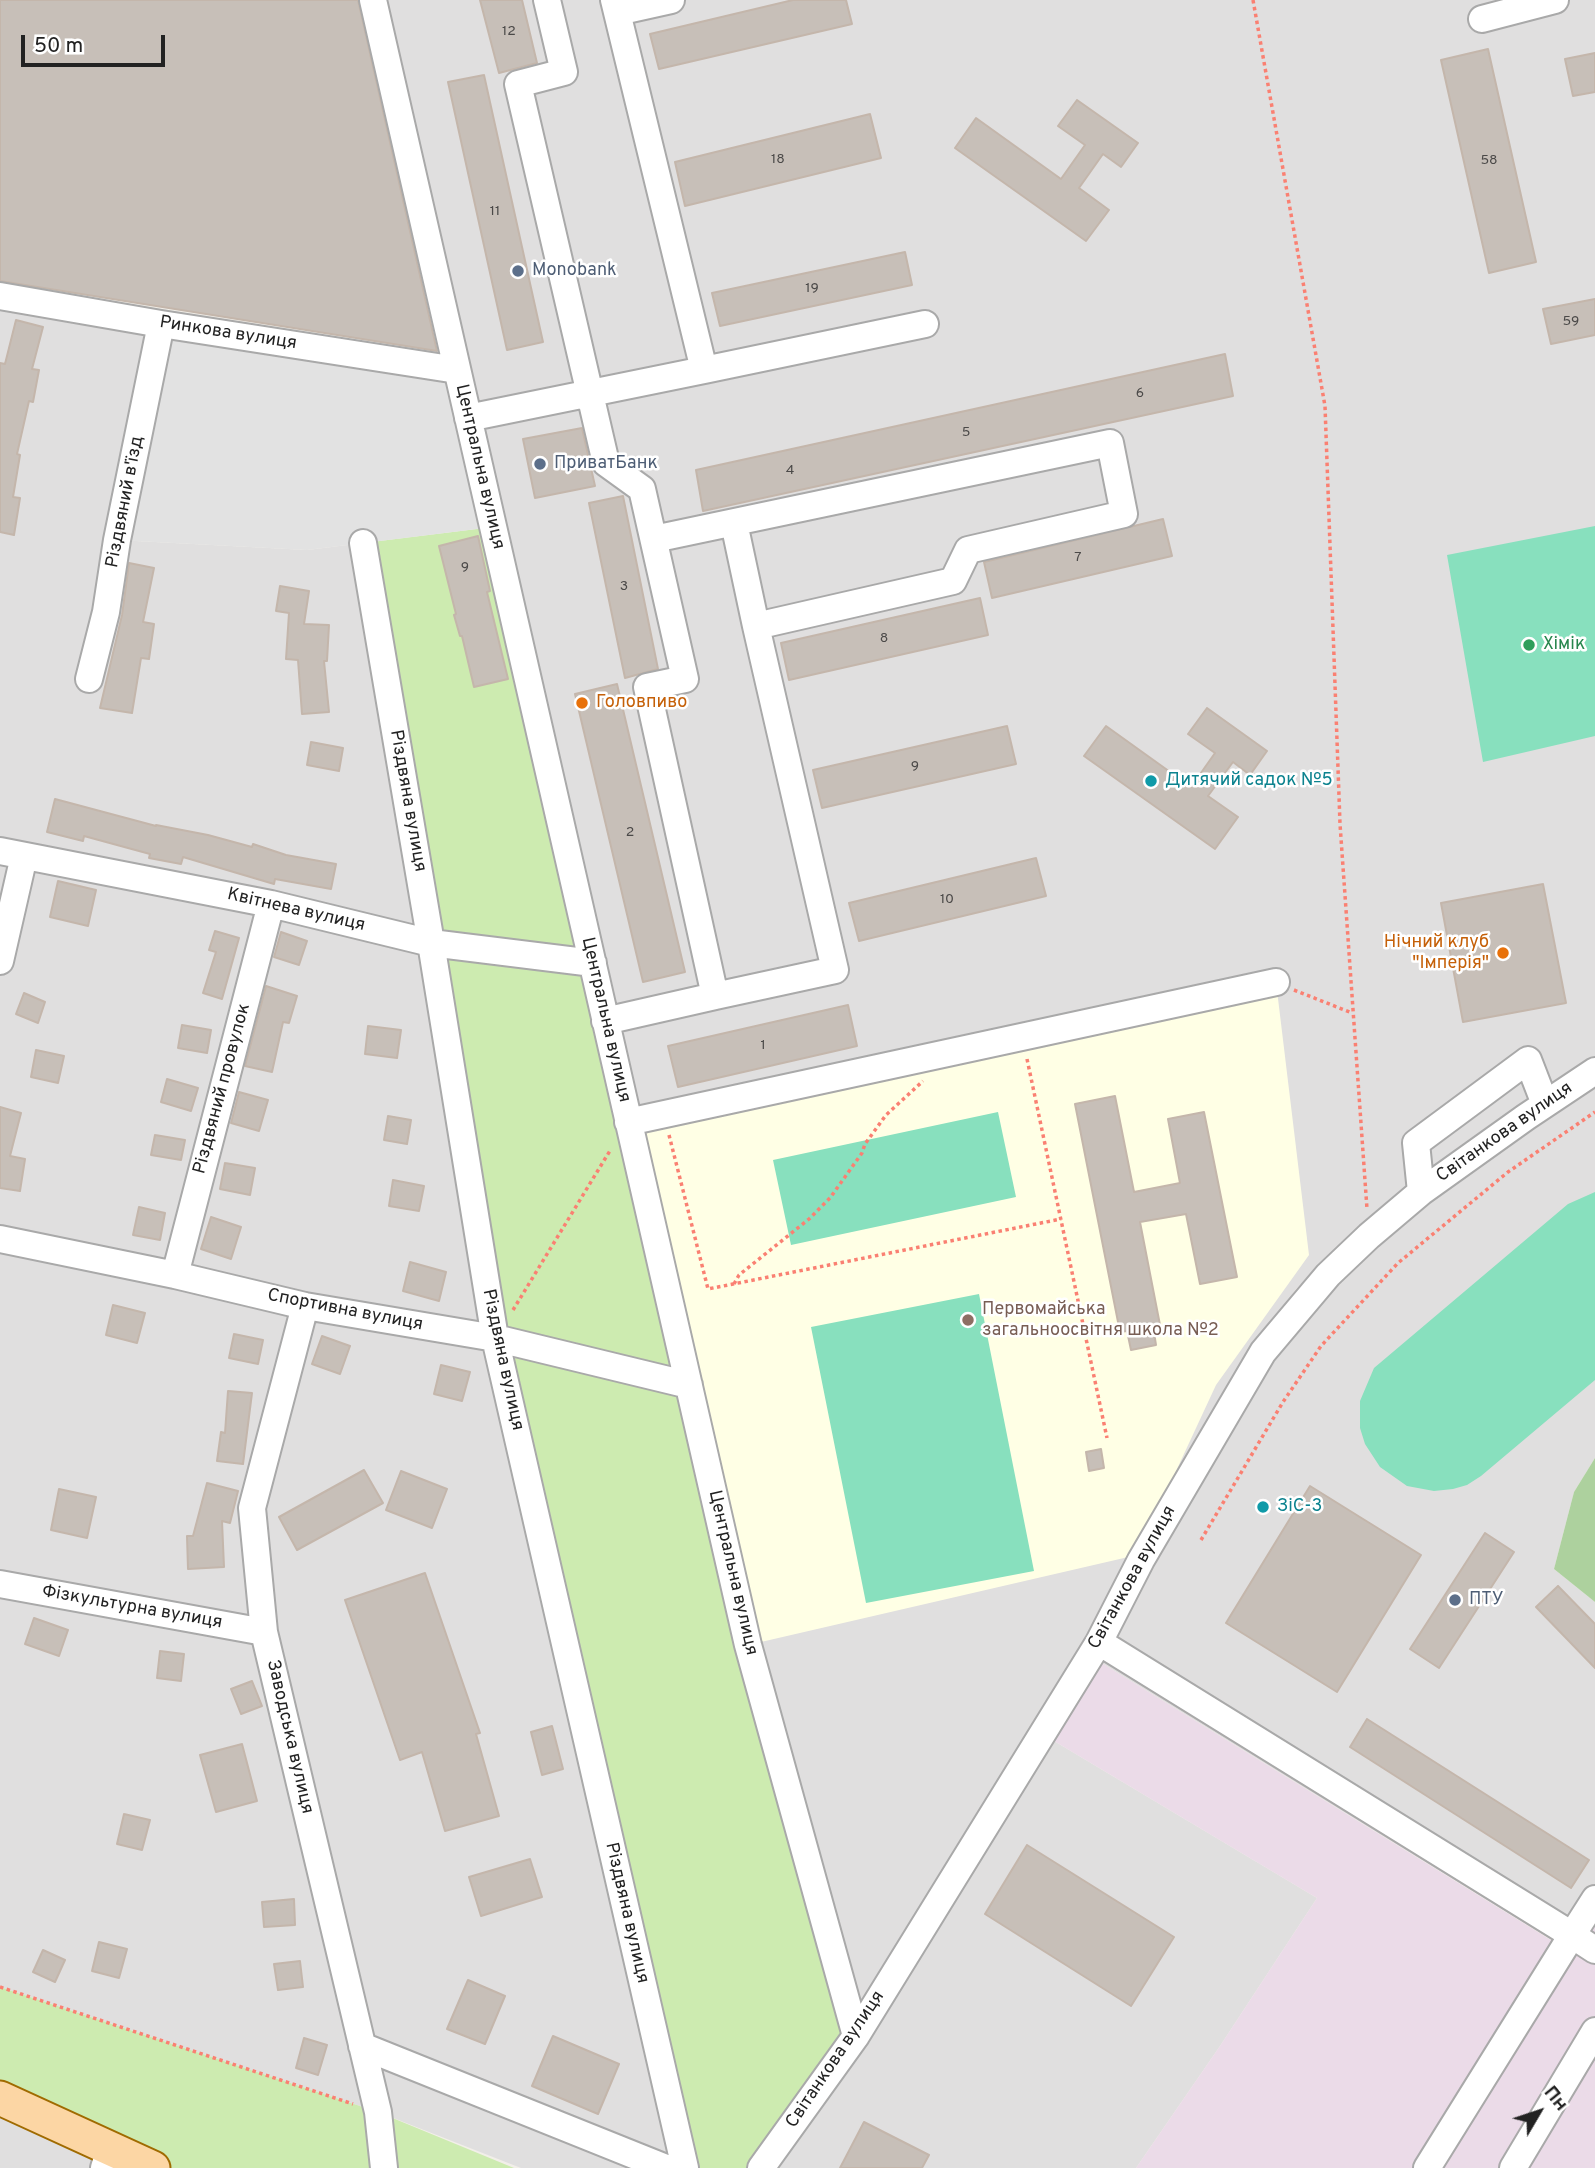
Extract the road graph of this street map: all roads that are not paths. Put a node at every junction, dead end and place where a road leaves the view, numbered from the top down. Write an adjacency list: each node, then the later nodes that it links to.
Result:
1 (373, 0): 10 (street, Центральна вулиця)
2 (547, 0): 12 (street)
3 (671, 0): 5 (street)
4 (1555, 0): 6 (street)
5 (615, 6): 11 (street)
6 (1482, 19)
7 (0, 296): 8 (street, Ринкова вулиця)
8 (161, 324): 10 (street, Ринкова вулиця); 18 (street, Різдвяний в'їзд)
9 (925, 324): 11 (street)
10 (457, 370): 13 (street, Центральна вулиця)
11 (704, 370): 12 (street)
12 (589, 393): 13 (street); 15 (street)
13 (468, 418): 23 (street, Центральна вулиця)
14 (734, 523): 15 (street); 17 (street); 17 (street)
15 (654, 539): 25 (street)
16 (363, 543): 21 (street, Різдвяна вулиця)
17 (756, 626): 25 (street)
18 (89, 680)
19 (12, 854): 20 (street, Квітнева вулиця); 22 (street)
20 (271, 904): 21 (street, Квітнева вулиця); 32 (street, Різдвяний провулок)
21 (431, 943): 23 (street, Квітнева вулиця); 34 (street, Різдвяна вулиця)
22 (0, 961)
23 (593, 963): 26 (street, Центральна вулиця)
24 (1276, 982): 29 (street)
25 (715, 996): 26 (street)
26 (605, 1021): 29 (street, Центральна вулиця)
27 (1595, 1071): 28 (street, Світанкова вулиця)
28 (1545, 1104): 30 (street, Світанкова вулиця); 30 (street)
29 (628, 1122): 35 (street, Центральна вулиця)
30 (1421, 1192): 38 (street, Світанкова вулиця)
31 (0, 1239): 32 (street, Спортивна вулиця)
32 (175, 1275): 33 (street, Спортивна вулиця)
33 (305, 1306): 34 (street, Спортивна вулиця); 37 (street, Заводська вулиця)
34 (495, 1339): 35 (street, Спортивна вулиця); 50 (street, Різдвяна вулиця)
35 (689, 1385): 43 (street, Центральна вулиця)
36 (0, 1584): 37 (street, Фізкультурна вулиця)
37 (264, 1632): 44 (street, Заводська вулиця)
38 (1098, 1642): 40 (street); 43 (street, Світанкова вулиця)
39 (1595, 1899): 40 (street)
40 (1572, 1935): 41 (street); 52 (street)
41 (1595, 1950)
42 (1595, 2031): 53 (street)
43 (856, 2036): 51 (street, Світанкова вулиця)
44 (362, 2046): 48 (street, Заводська вулиця); 49 (street)
45 (0, 2098): 46 (main road)
46 (107, 2158): 47 (main road)
47 (153, 2168)
48 (384, 2168)
49 (666, 2168)
50 (685, 2168)
51 (761, 2168)
52 (1427, 2168)
53 (1513, 2168)

